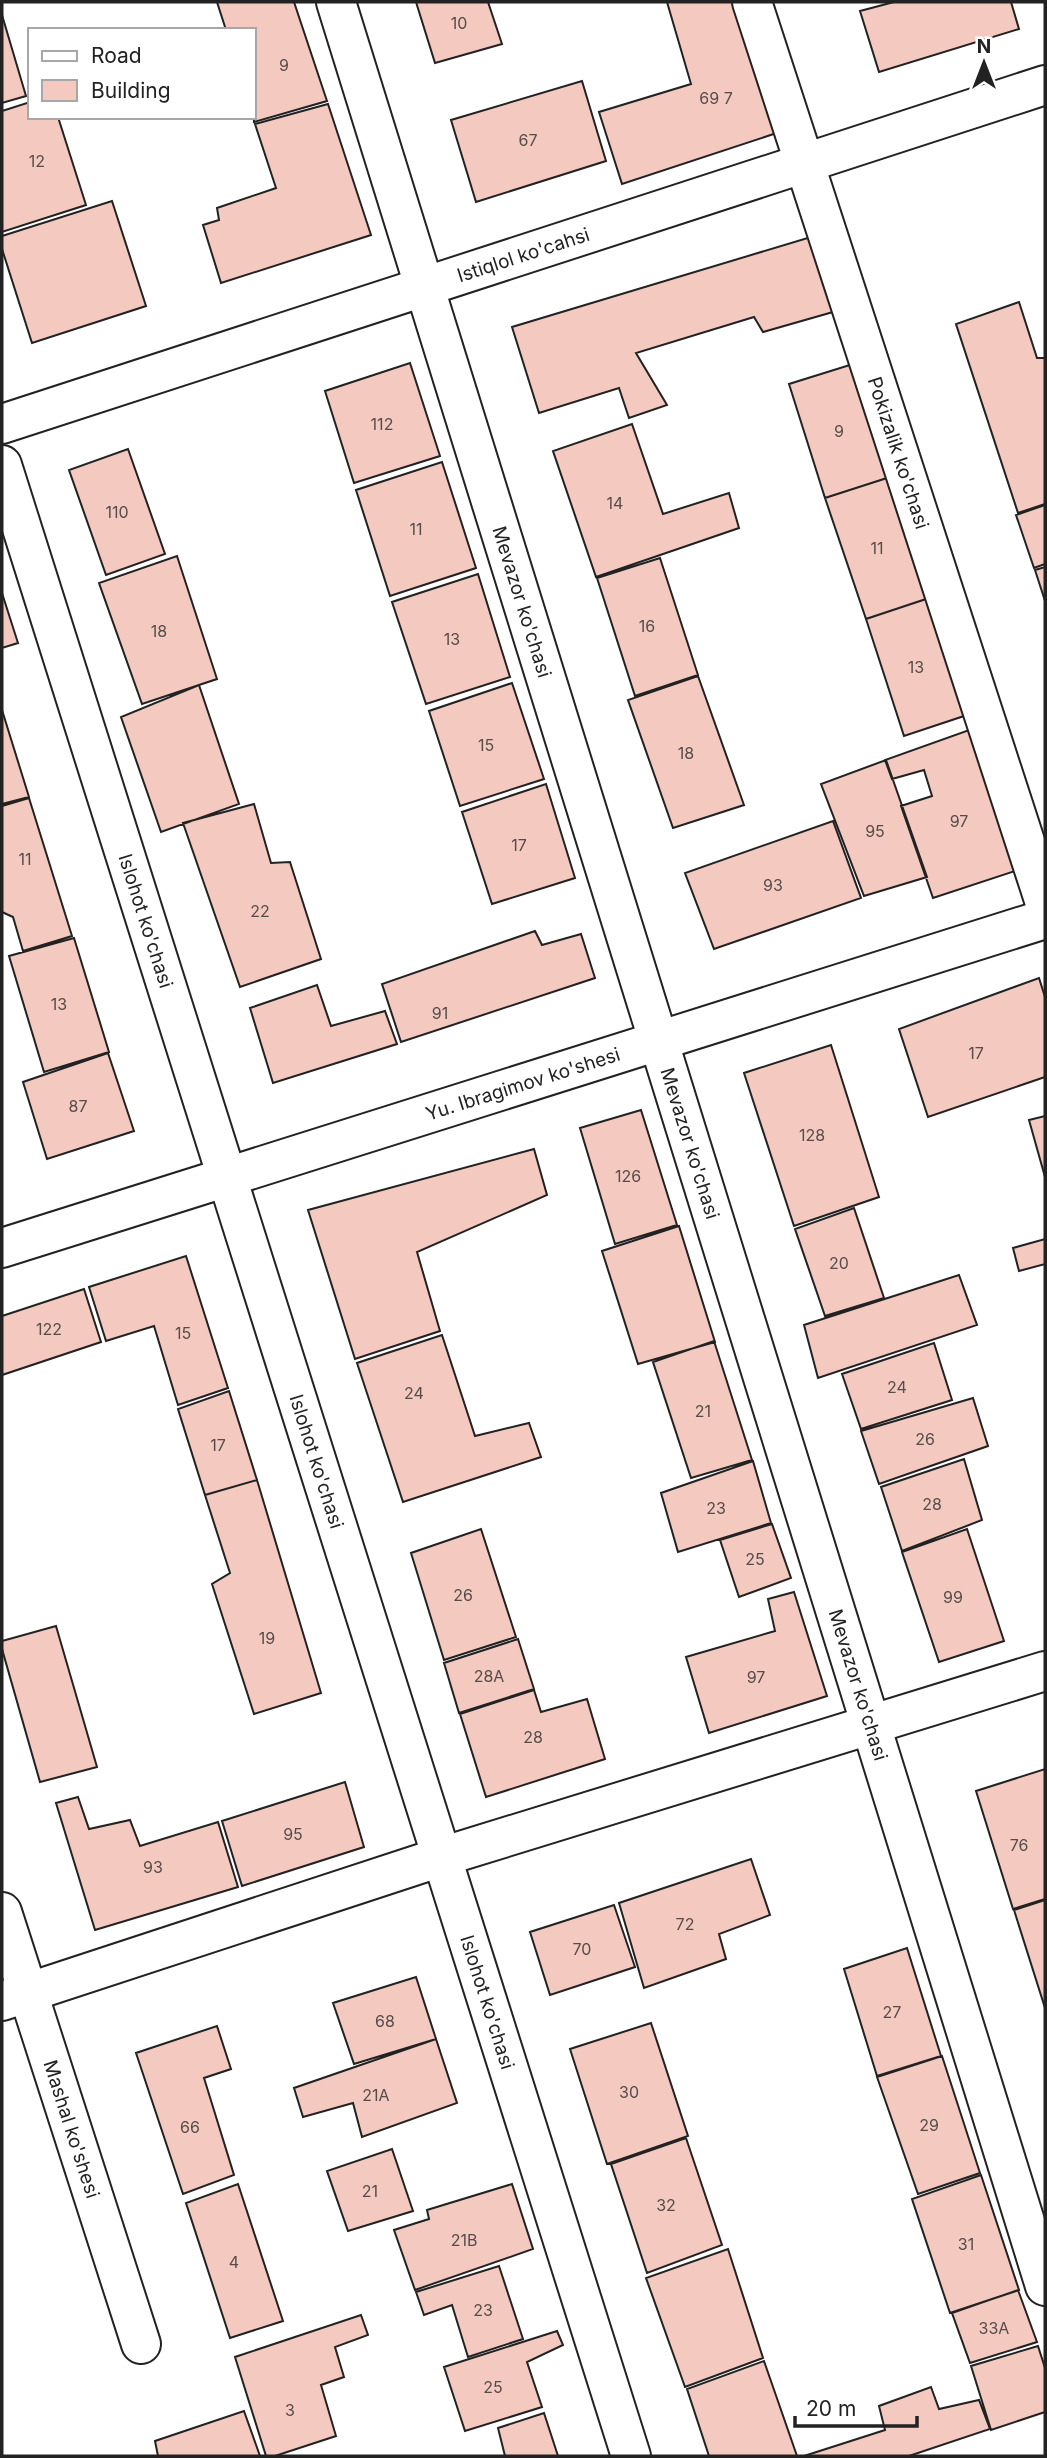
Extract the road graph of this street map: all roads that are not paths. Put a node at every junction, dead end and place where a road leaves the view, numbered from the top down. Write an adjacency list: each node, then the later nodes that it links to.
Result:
1 (336, 2): 5 (street, Mevazor ko'chasi)
2 (752, 2): 4 (street, Pokizalik ko'chasi)
3 (1045, 85): 4 (street, Istiqlol ko'cahsi)
4 (804, 163): 5 (street, Istiqlol ko'cahsi); 8 (street, Pokizalik ko'chasi)
5 (424, 287): 6 (street, Istiqlol ko'cahsi); 10 (street, Mevazor ko'chasi)
6 (2, 424)
7 (2, 465): 11 (street, Islohot ko'chasi)
8 (1045, 903)
9 (1045, 919): 10 (street, Yu. Ibragimov ko'shesi)
10 (658, 1040): 11 (street, Yu. Ibragimov ko'shesi); 14 (street, Mevazor ko'chasi)
11 (226, 1176): 12 (street, Yu. Ibragimov ko'shesi); 15 (street, Islohot ko'chasi)
12 (2, 1248)
13 (1045, 1671): 14 (street)
14 (872, 1725): 15 (street); 18 (street, Mevazor ko'chasi)
15 (442, 1857): 17 (street); 20 (street, Islohot ko'chasi)
16 (2, 1912): 17 (street, Mashal ko'shesi)
17 (15, 1996): 19 (street, Mashal ko'shesi)
18 (1045, 2286)
19 (141, 2344)
20 (631, 2456)

